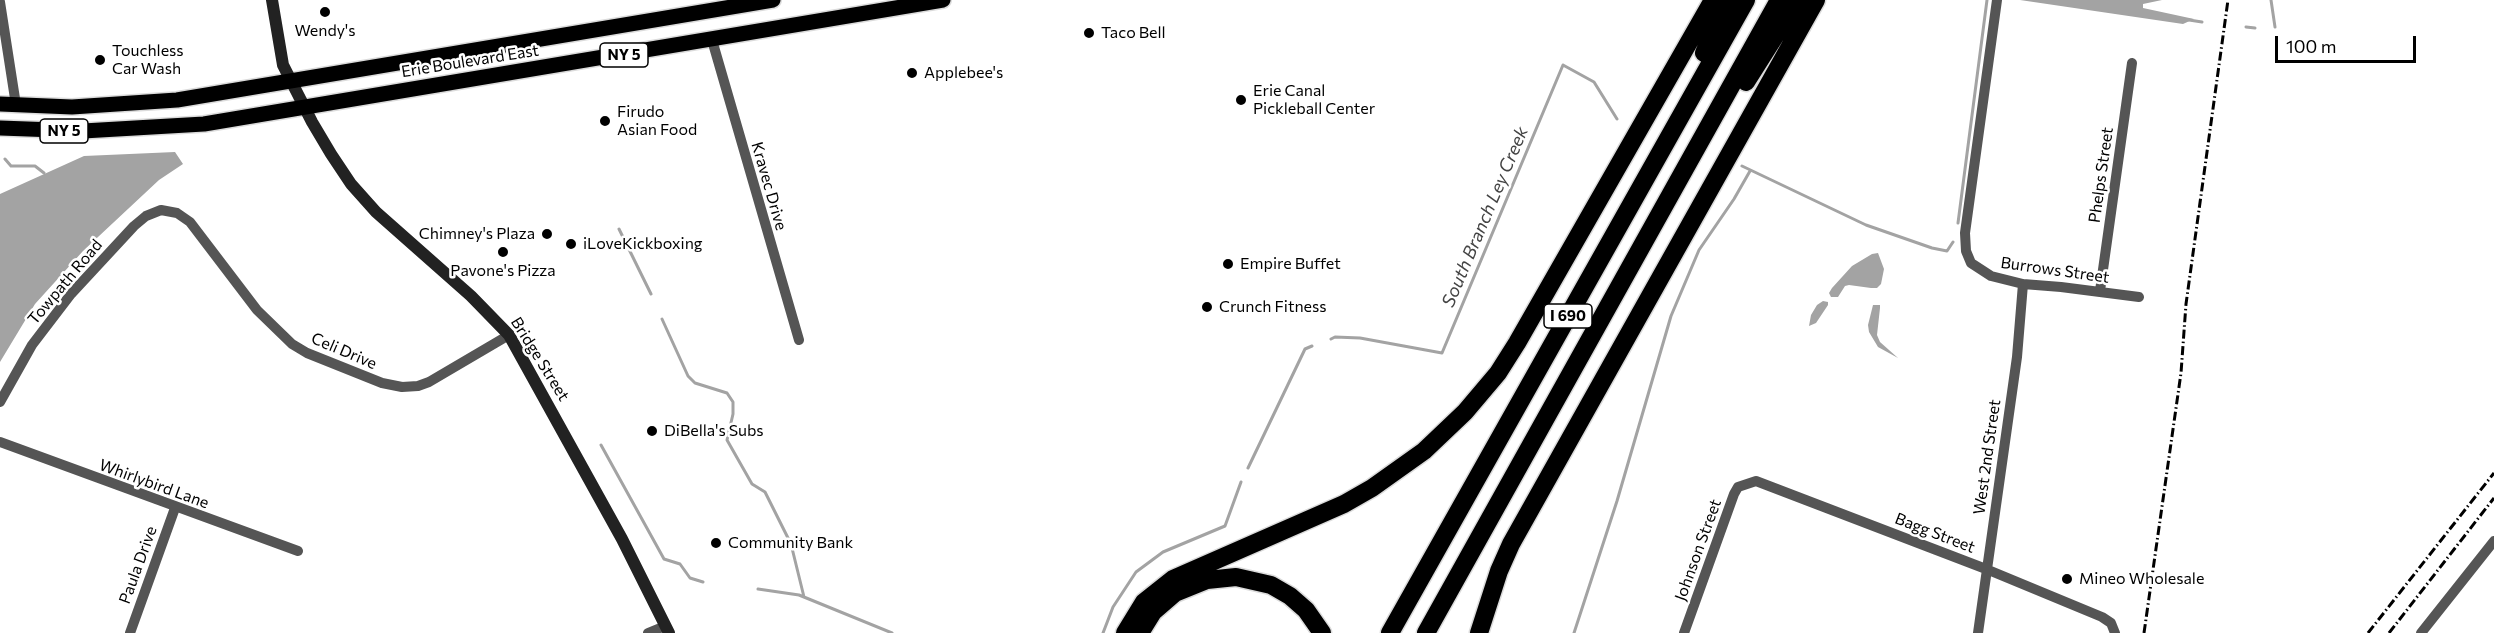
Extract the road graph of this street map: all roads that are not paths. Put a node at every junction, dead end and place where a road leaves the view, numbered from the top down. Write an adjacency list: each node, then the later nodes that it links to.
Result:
1 (272, 0): 14 (main road, Bridge Street)
2 (773, 0): 14 (main road, Erie Boulevard East / NY 5)
3 (943, 0): 12 (main road, Erie Boulevard East / NY 5)
4 (1713, 0): 37 (highway)
5 (1727, 0): 19 (highway)
6 (1746, 0): 19 (highway, I 690)
7 (1779, 0): 21 (highway, I 690)
8 (1798, 0): 21 (highway)
9 (1816, 0): 42 (highway)
10 (1997, 0): 22 (street, Burrows Street)
11 (0, 2): 16 (street)
12 (712, 40): 17 (main road, Erie Boulevard East / NY 5); 26 (street, Kravec Drive)
13 (2132, 63): 23 (street, Phelps Street)
14 (292, 81): 16 (main road, Erie Boulevard East / NY 5); 17 (main road, Bridge Street)
15 (0, 104): 16 (main road, Erie Boulevard East / NY 5)
16 (16, 105)
17 (304, 107): 18 (main road, Erie Boulevard East / NY 5); 25 (main road, Bridge Street)
18 (0, 128)
19 (1667, 139): 40 (highway, I 690)
20 (177, 213): 25 (street, Celi Drive); 27 (street, Towpath Road)
21 (1625, 280): 41 (highway, I 690)
22 (2023, 284): 23 (street, Burrows Street); 33 (street, West 2nd Street)
23 (2100, 291): 24 (street, Burrows Street)
24 (2139, 297)
25 (509, 335): 34 (main road, Bridge Street)
26 (799, 340)
27 (0, 402)
28 (0, 442): 30 (street, Whirlybird Lane)
29 (1747, 482): 33 (street, Bagg Street); 43 (street, Johnson Street)
30 (175, 508): 32 (street, Whirlybird Lane); 35 (street, Paula Drive)
31 (2494, 541): 46 (street)
32 (298, 551)
33 (1986, 569): 44 (street, West 2nd Street); 45 (street, Bagg Street)
34 (667, 629): 36 (street)
35 (130, 633)
36 (648, 633)
37 (1125, 633)
38 (1140, 633): 39 (highway)
39 (1322, 633)
40 (1390, 633)
41 (1426, 633)
42 (1479, 633)
43 (1684, 633)
44 (1978, 633)
45 (2115, 633)
46 (2421, 633)

